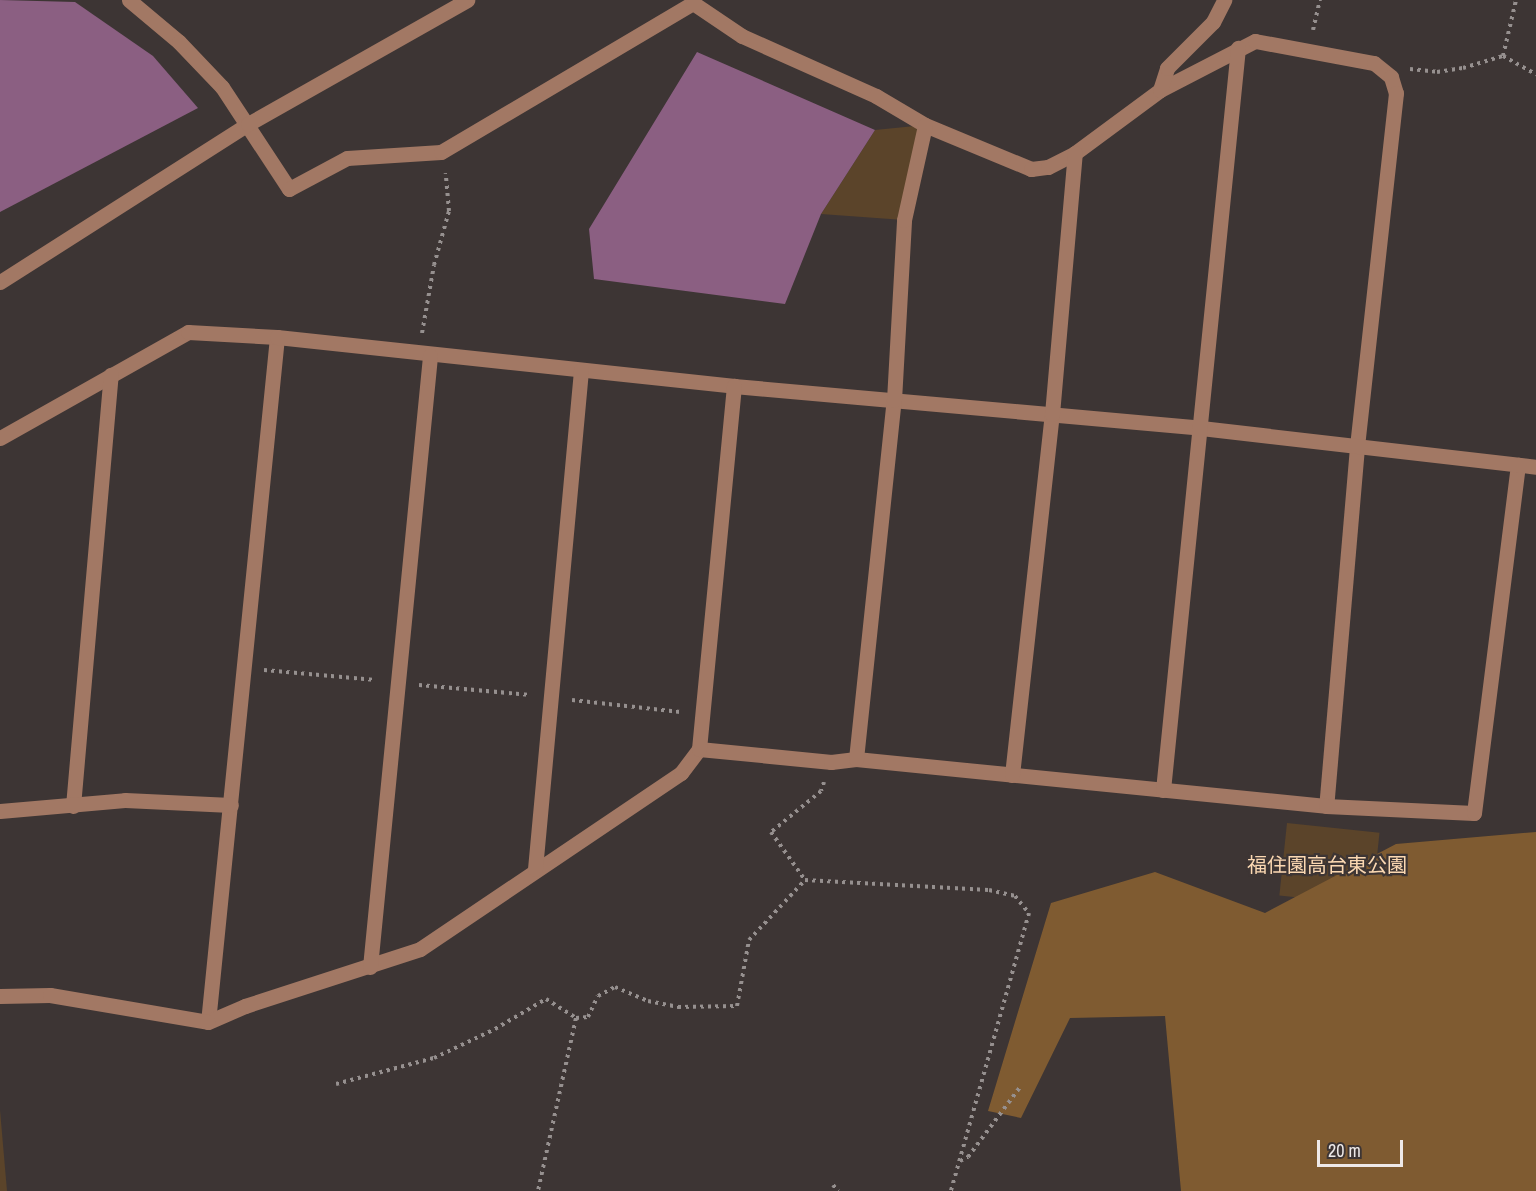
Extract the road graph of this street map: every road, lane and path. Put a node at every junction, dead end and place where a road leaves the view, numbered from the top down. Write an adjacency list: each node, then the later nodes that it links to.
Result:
1 (129, 0): 10 (street)
2 (467, 0): 10 (street)
3 (1224, 0): 9 (street)
4 (1516, 0): 6 (path)
5 (1238, 48): 8 (street); 9 (street); 22 (street)
6 (1503, 56): 7 (path); 8 (path)
7 (1536, 74)
8 (1391, 77): 24 (street)
9 (1160, 90): 13 (street)
10 (248, 124): 12 (street); 14 (street)
11 (925, 125): 12 (street); 13 (street); 20 (street)
12 (441, 152): 16 (path)
13 (1075, 153): 21 (street)
14 (0, 282)
15 (277, 337): 16 (street); 18 (street); 27 (street)
16 (425, 356): 17 (street); 28 (street)
17 (581, 370): 19 (street); 29 (street)
18 (111, 375): 23 (street); 37 (street)
19 (734, 386): 20 (street); 30 (street)
20 (894, 400): 21 (street); 32 (street)
21 (1052, 414): 22 (street); 34 (street)
22 (1201, 428): 24 (street); 35 (street)
23 (0, 438)
24 (1357, 447): 25 (street); 38 (street)
25 (1518, 465): 26 (street); 38 (street)
26 (1536, 467)
27 (242, 668): 28 (path); 36 (street)
28 (397, 682): 29 (path); 42 (street)
29 (550, 697): 30 (path); 40 (street)
30 (703, 714): 31 (street)
31 (699, 749): 33 (street); 40 (street)
32 (856, 759): 33 (street); 34 (street)
33 (831, 762): 41 (path)
34 (1012, 775): 35 (street)
35 (1163, 790): 38 (street)
36 (231, 805): 37 (street); 45 (street)
37 (73, 806): 39 (street)
38 (1326, 806)
39 (0, 811)
40 (535, 869): 42 (street)
41 (805, 880): 44 (path); 48 (path)
42 (370, 967): 45 (street)
43 (0, 996): 45 (street)
44 (576, 1018): 46 (path); 50 (path)
45 (208, 1022)
46 (336, 1084)
47 (1021, 1086): 48 (path)
48 (960, 1161): 52 (path)
49 (833, 1185): 51 (path)
50 (538, 1191)
51 (838, 1191)
52 (951, 1191)

